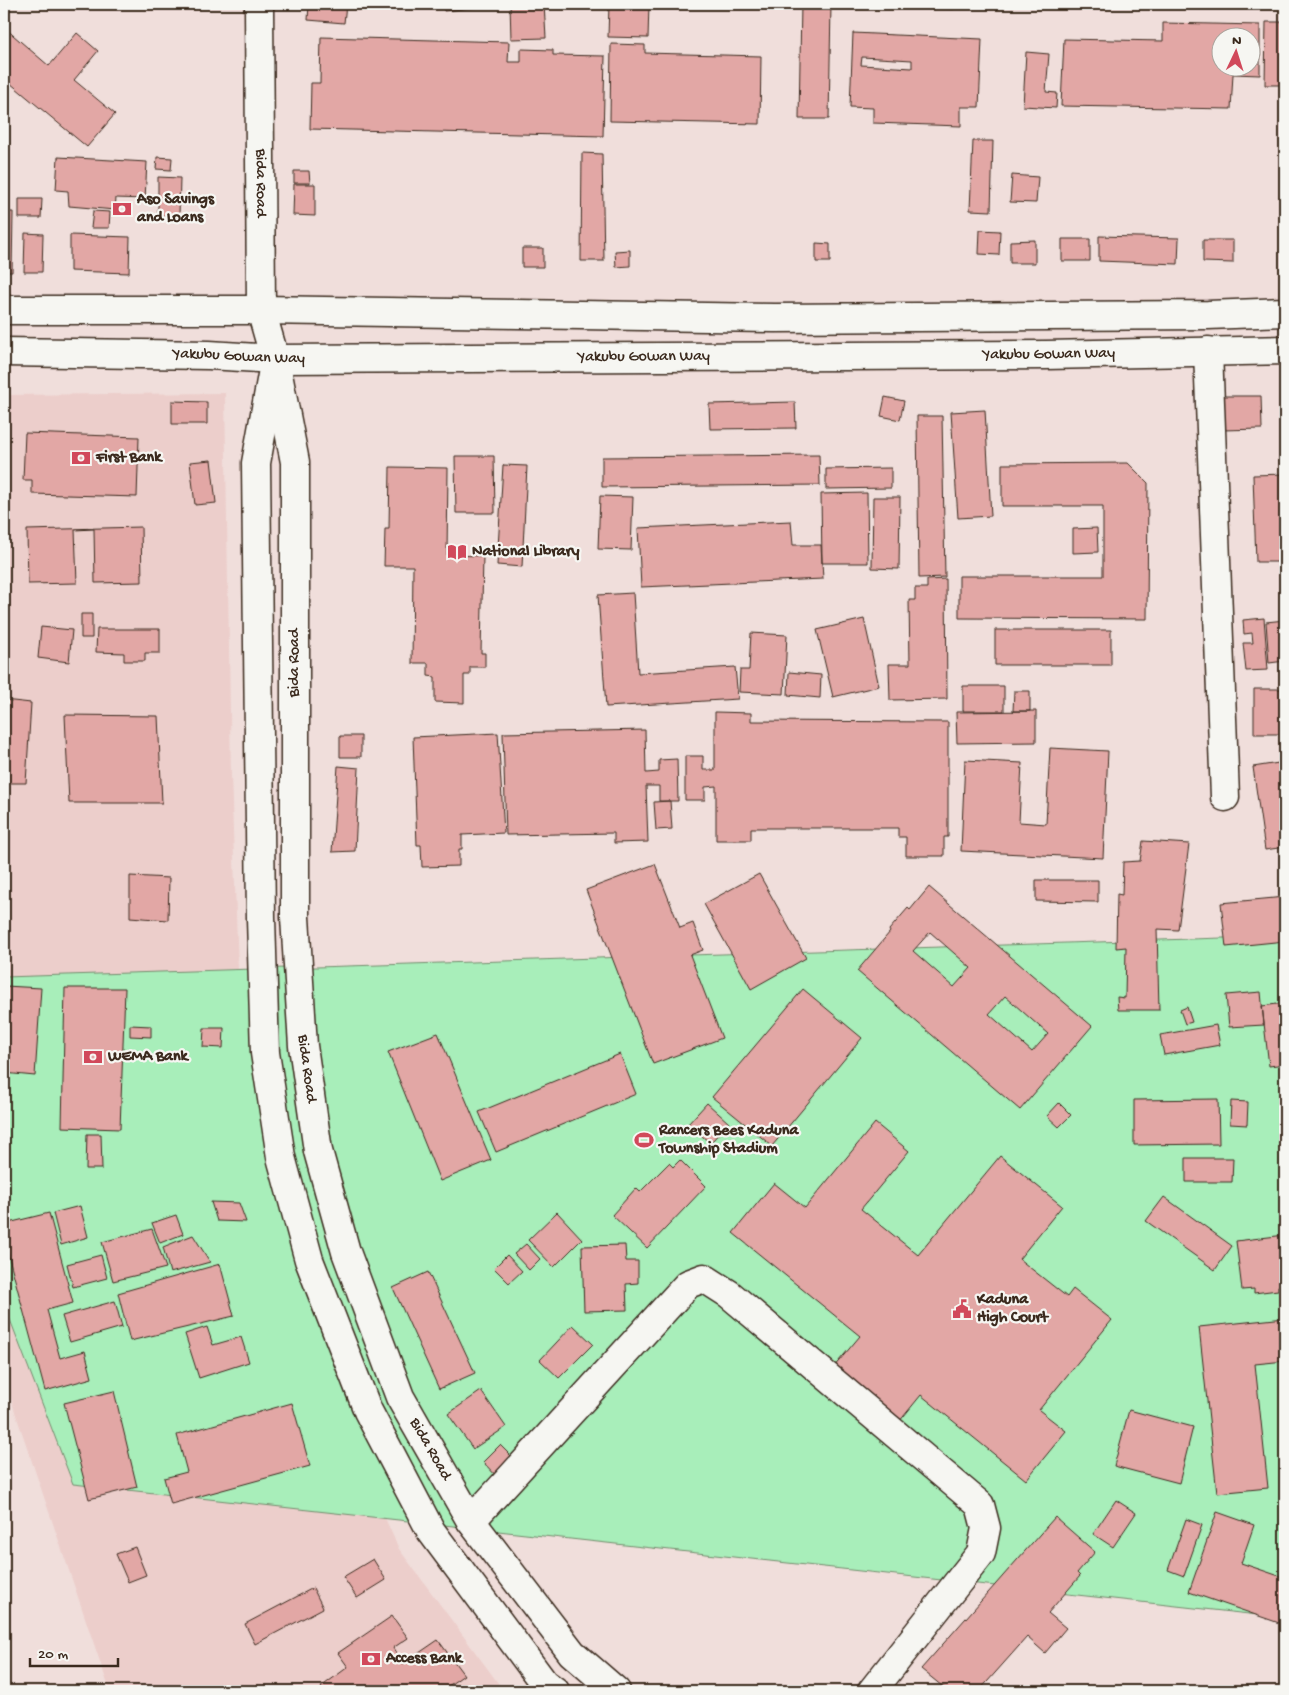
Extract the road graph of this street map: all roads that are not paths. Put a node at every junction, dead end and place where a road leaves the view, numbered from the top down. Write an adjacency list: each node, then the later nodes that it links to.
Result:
1 (259, 4): 3 (street, Bida Road)
2 (4, 310): 3 (street)
3 (261, 310): 4 (street); 8 (street, Bida Road)
4 (1285, 312)
5 (1285, 350): 6 (street, Yakubu Gowan Way)
6 (1208, 351): 8 (street, Yakubu Gowan Way); 9 (street)
7 (4, 352): 8 (street, Yakubu Gowan Way)
8 (275, 359): 10 (street, Bida Road); 11 (street, Bida Road)
9 (1225, 797)
10 (471, 1521): 12 (street, Bida Road); 13 (street)
11 (556, 1691)
12 (616, 1691)
13 (872, 1691)

